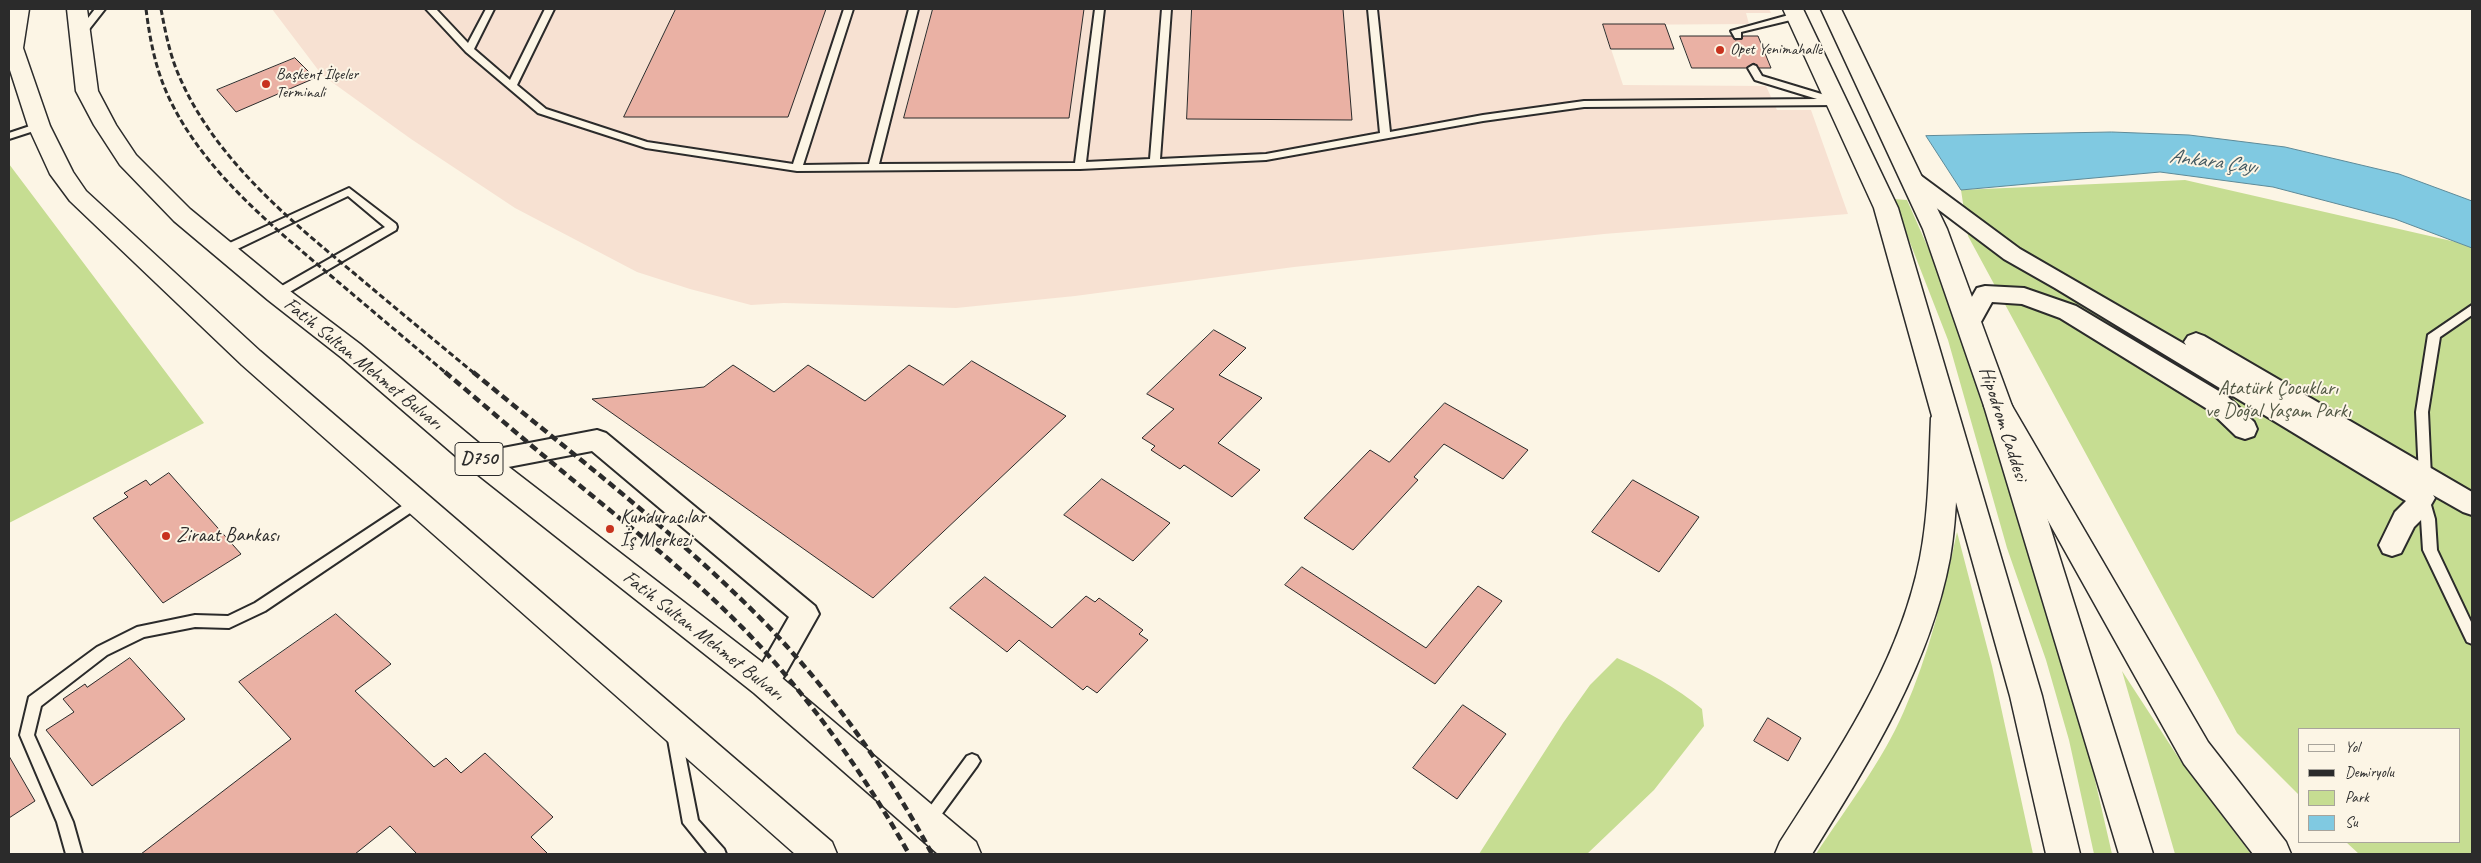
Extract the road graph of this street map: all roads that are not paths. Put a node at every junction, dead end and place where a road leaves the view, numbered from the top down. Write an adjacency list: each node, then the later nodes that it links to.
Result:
1 (19, 9): 19 (main road)
2 (100, 9): 13 (lane)
3 (431, 9): 15 (lane)
4 (490, 9): 15 (lane)
5 (550, 9): 17 (lane)
6 (848, 9): 24 (lane)
7 (913, 9): 25 (lane)
8 (1099, 9): 23 (lane)
9 (1166, 9): 22 (lane)
10 (1372, 9): 20 (lane)
11 (1830, 9): 26 (main road, Hipodrom Caddesi)
12 (1794, 12): 14 (lane); 18 (main road)
13 (78, 22): 27 (main road, Fatih Sultan Mehmet Bulvarı / D750)
14 (1738, 36)
15 (469, 50): 17 (lane)
16 (1753, 68): 18 (lane)
17 (512, 86): 24 (lane)
18 (1838, 102): 20 (lane); 33 (main road)
19 (39, 126): 21 (lane); 37 (main road)
20 (1385, 135): 22 (lane)
21 (9, 136)
22 (1155, 163): 23 (lane)
23 (1080, 166): 25 (lane)
24 (797, 168): 25 (lane)
25 (873, 168)
26 (1913, 180): 31 (main road, Hipodrom Caddesi); 36 (street)
27 (224, 250): 28 (main road, Fatih Sultan Mehmet Bulvarı / D750); 28 (lane)
28 (277, 294): 35 (main road, Fatih Sultan Mehmet Bulvarı / D750)
29 (2114, 294): 36 (street)
30 (2472, 309): 36 (lane)
31 (1969, 323): 32 (main road, Hipodrom Caddesi); 34 (street)
32 (1998, 406): 51 (main road, Hipodrom Caddesi); 52 (main road)
33 (1945, 418): 49 (main road); 50 (main road)
34 (2245, 430)
35 (482, 462): 41 (main road, Fatih Sultan Mehmet Bulvarı / D750); 41 (street)
36 (2424, 487): 38 (street); 39 (street); 40 (lane)
37 (416, 501): 42 (main road); 45 (lane)
38 (2472, 505)
39 (2392, 545)
40 (2472, 638)
41 (765, 683): 44 (main road, Fatih Sultan Mehmet Bulvarı / D750)
42 (673, 727): 46 (lane); 47 (main road)
43 (972, 760): 44 (lane)
44 (927, 823): 48 (main road, Fatih Sultan Mehmet Bulvarı / D750)
45 (74, 854)
46 (718, 854)
47 (820, 854)
48 (964, 854)
49 (1792, 854)
50 (2063, 854)
51 (2136, 854)
52 (2274, 854)

